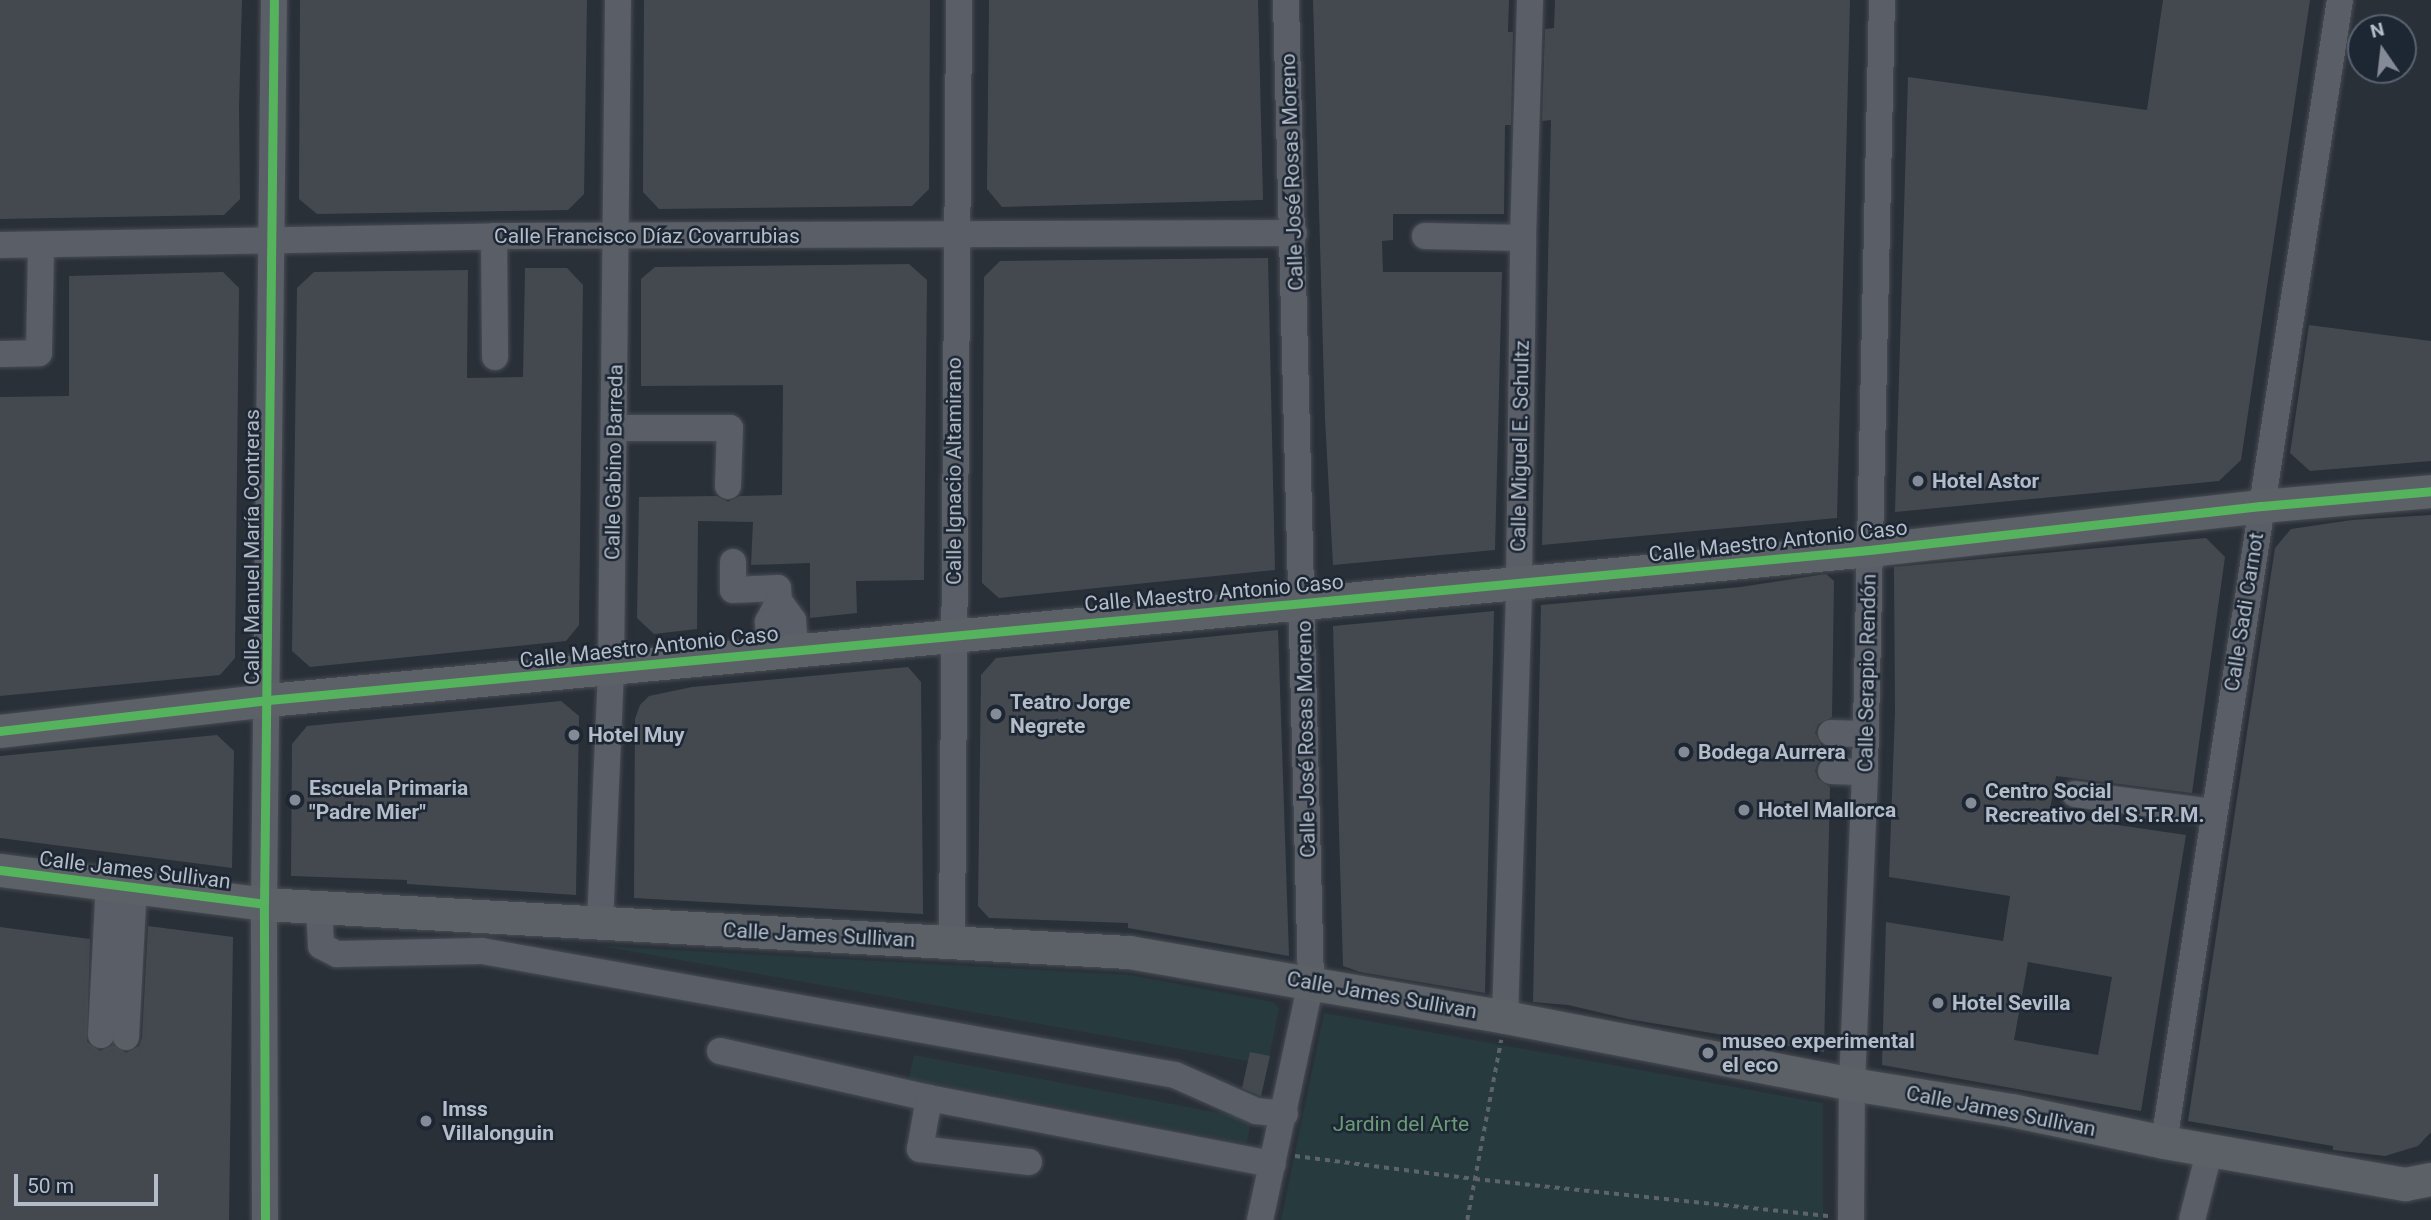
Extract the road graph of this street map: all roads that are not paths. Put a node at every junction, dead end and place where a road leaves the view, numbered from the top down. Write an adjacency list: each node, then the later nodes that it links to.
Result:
1 (274, 0): 14 (street, Calle Manuel María Contreras)
2 (618, 0): 10 (street, Calle Gabino Barreda)
3 (959, 0): 11 (street, Calle Ignacio Altamirano)
4 (1286, 0): 8 (street, Calle José Rosas Moreno)
5 (1530, 0): 13 (street, Calle Miguel E. Schultz)
6 (1882, 0): 23 (street, Calle Serapio Rendón)
7 (2340, 0): 22 (street, Calle Sadi Carnot)
8 (1294, 233): 11 (street, Calle Francisco Díaz Covarrubias); 26 (street, Calle José Rosas Moreno)
9 (494, 236): 10 (street, Calle Francisco Díaz Covarrubias); 14 (street, Calle Francisco Díaz Covarrubias); 18 (street)
10 (616, 236): 11 (street, Calle Francisco Díaz Covarrubias); 19 (street, Calle Gabino Barreda)
11 (956, 236): 27 (street, Calle Ignacio Altamirano)
12 (1424, 236): 13 (street)
13 (1522, 238): 25 (street, Calle Miguel E. Schultz)
14 (271, 240): 15 (street, Calle Francisco Díaz Covarrubias); 30 (street, Calle Manuel María Contreras)
15 (41, 245): 16 (street, Calle Francisco Díaz Covarrubias); 17 (street)
16 (0, 246)
17 (0, 354)
18 (495, 357)
19 (615, 428): 20 (street); 29 (street, Calle Gabino Barreda)
20 (728, 486)
21 (2431, 491): 22 (main road, Calle Maestro Antonio Caso)
22 (2261, 506): 23 (main road, Calle Maestro Antonio Caso); 37 (street, Calle Sadi Carnot)
23 (1869, 550): 25 (main road, Calle Maestro Antonio Caso); 33 (street, Calle Serapio Rendón)
24 (733, 562): 28 (street)
25 (1519, 584): 26 (main road, Calle Maestro Antonio Caso); 45 (street, Calle Miguel E. Schultz)
26 (1304, 601): 27 (main road, Calle Maestro Antonio Caso); 44 (street, Calle José Rosas Moreno)
27 (953, 635): 28 (main road, Calle Maestro Antonio Caso); 43 (street, Calle Ignacio Altamirano)
28 (783, 652): 29 (main road, Calle Maestro Antonio Caso)
29 (611, 669): 30 (main road, Calle Maestro Antonio Caso); 42 (street, Calle Gabino Barreda)
30 (268, 700): 31 (main road, Calle Maestro Antonio Caso); 40 (street, Calle Manuel María Contreras)
31 (0, 731)
32 (1831, 733): 33 (street)
33 (1866, 734): 35 (street, Calle Serapio Rendón)
34 (1831, 771): 35 (street)
35 (1865, 772): 48 (street, Calle Serapio Rendón)
36 (2075, 794): 37 (street)
37 (2213, 812): 51 (street, Calle Sadi Carnot)
38 (0, 870): 39 (main road, Calle James Sullivan)
39 (121, 884): 40 (main road, Calle James Sullivan); 46 (street)
40 (264, 904): 41 (main road, Calle James Sullivan); 57 (street, Calle Manuel María Contreras)
41 (319, 907): 42 (main road, Calle James Sullivan); 50 (street)
42 (600, 923): 43 (main road, Calle James Sullivan)
43 (952, 942): 44 (main road, Calle James Sullivan)
44 (1311, 982): 45 (main road, Calle James Sullivan); 50 (street, Calle José Rosas Moreno)
45 (1506, 1017): 48 (main road, Calle James Sullivan)
46 (113, 1036)
47 (720, 1051): 49 (street)
48 (1852, 1084): 51 (main road, Calle James Sullivan); 56 (street, Calle Serapio Rendón)
49 (929, 1098): 53 (street); 54 (street)
50 (1285, 1114): 53 (street, Calle José Rosas Moreno)
51 (2164, 1142): 52 (main road, Calle James Sullivan)
52 (2210, 1149): 55 (main road, Calle James Sullivan); 59 (street)
53 (1275, 1159): 58 (street, Calle José Rosas Moreno)
54 (1029, 1162)
55 (2431, 1179)
56 (1851, 1219)
57 (265, 1220)
58 (1261, 1220)
59 (2192, 1220)

